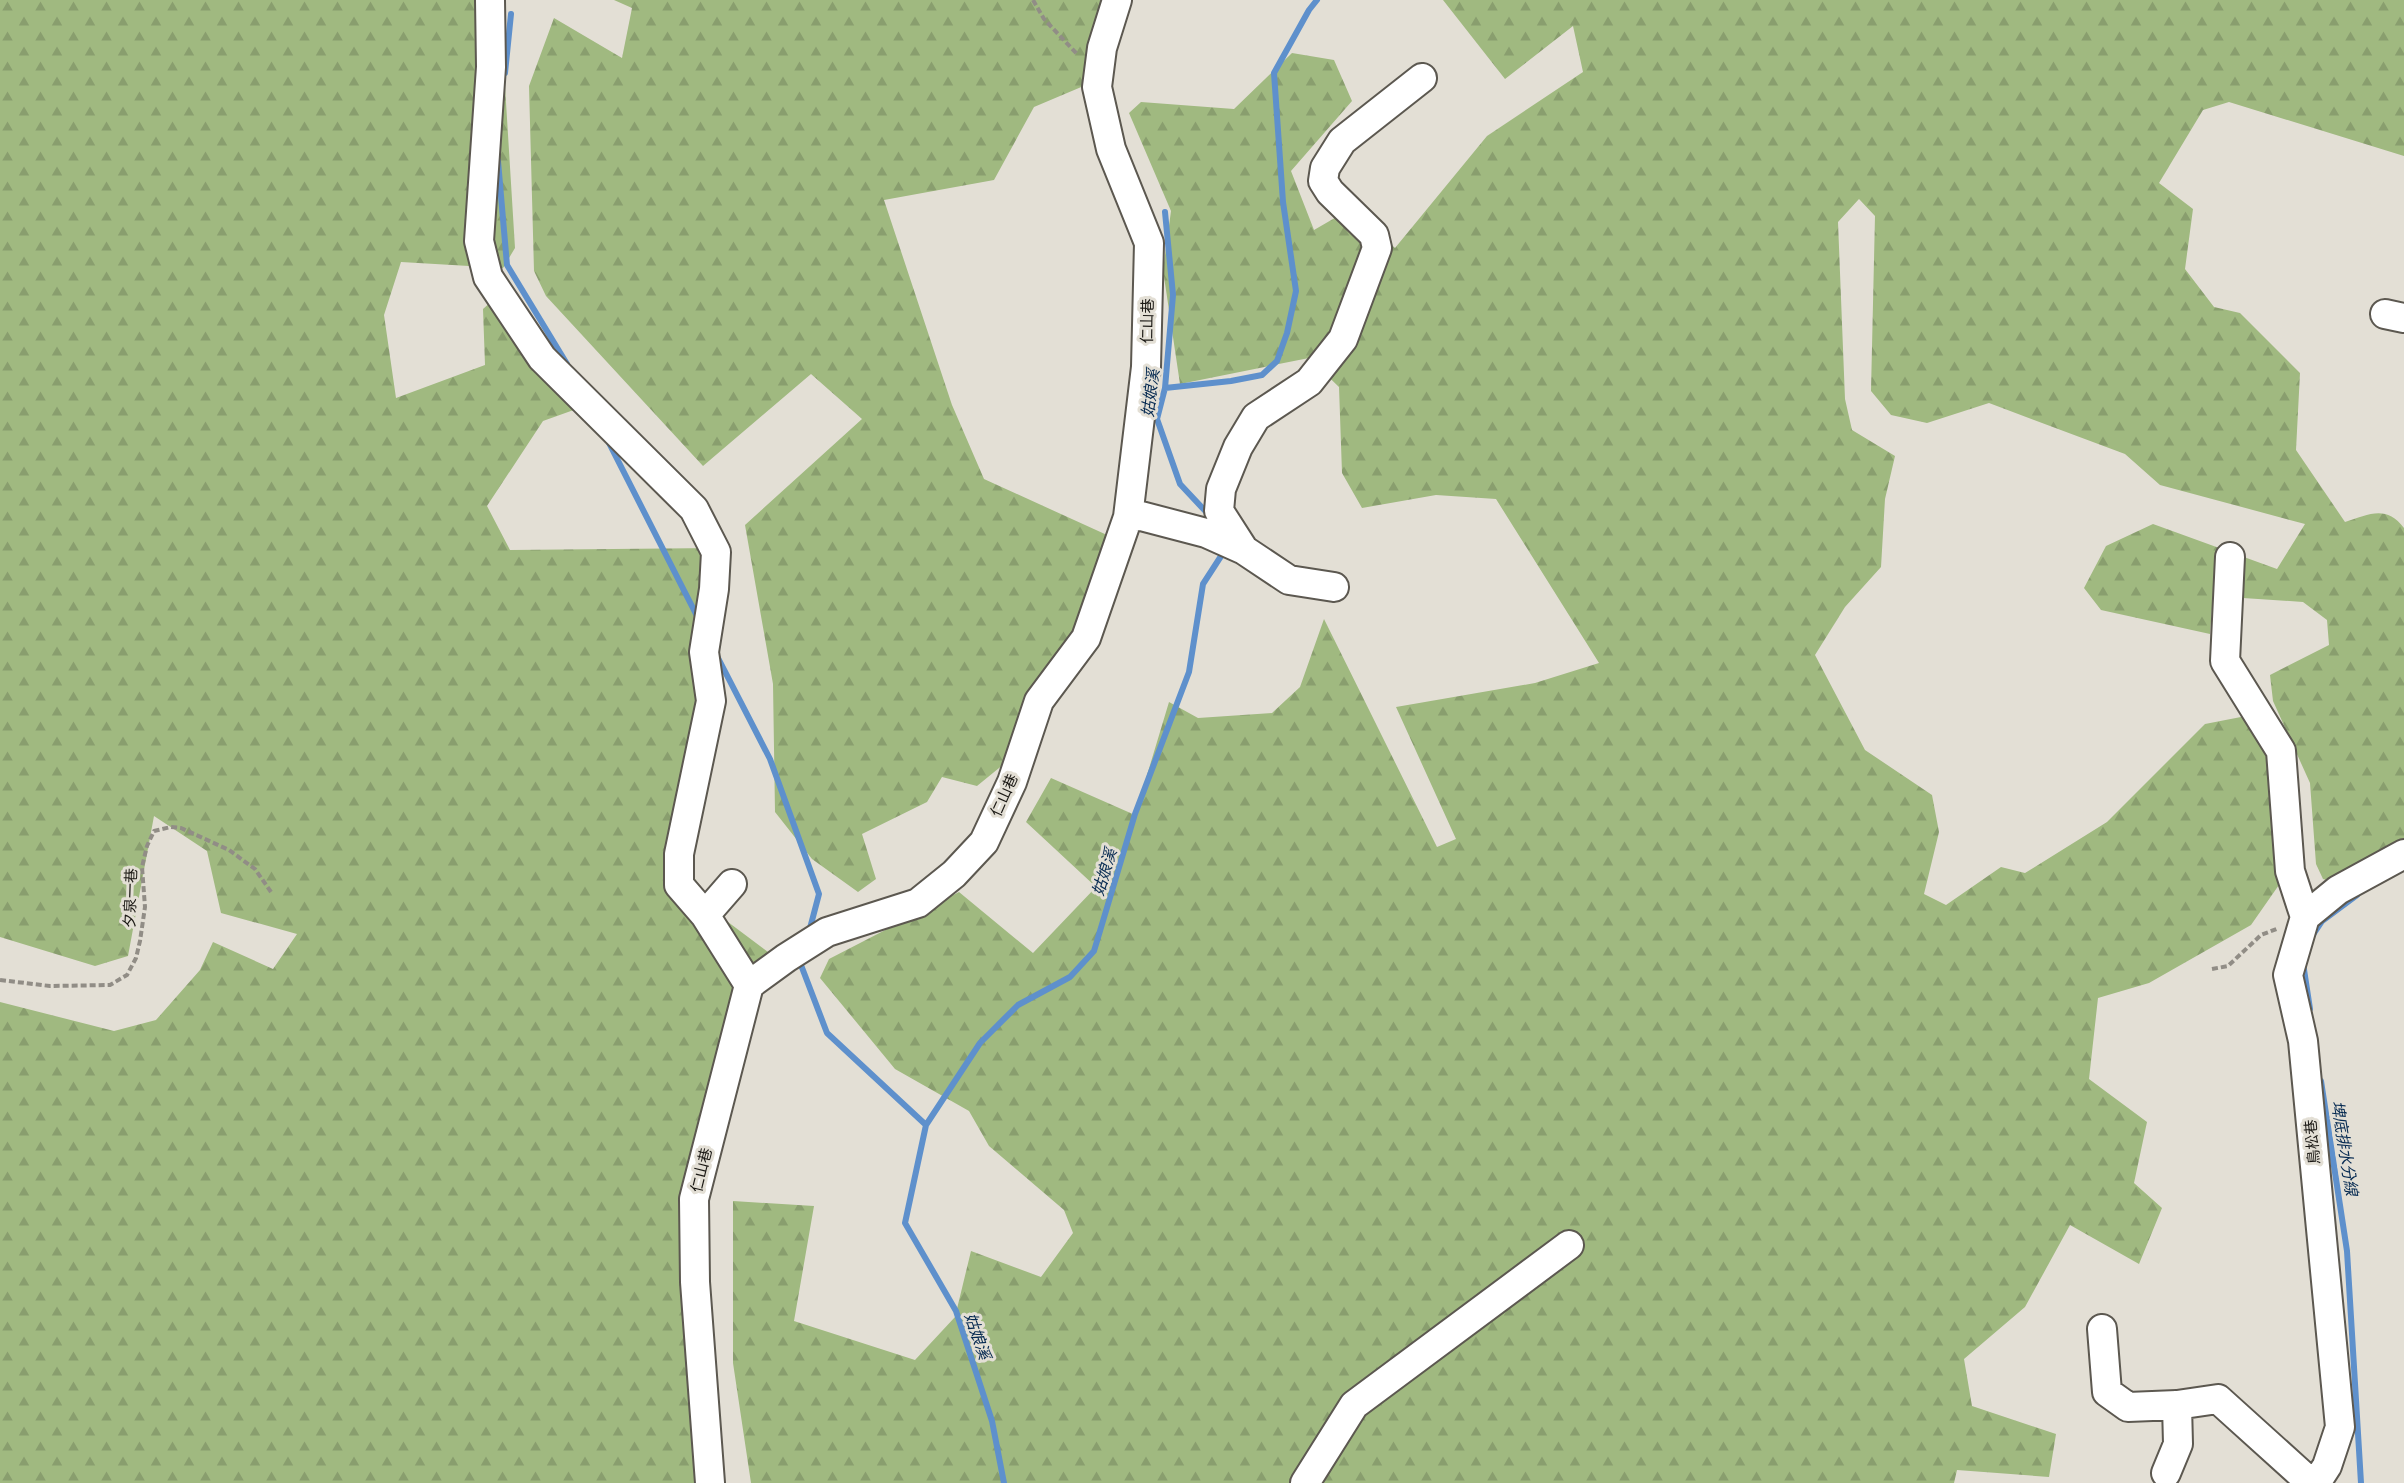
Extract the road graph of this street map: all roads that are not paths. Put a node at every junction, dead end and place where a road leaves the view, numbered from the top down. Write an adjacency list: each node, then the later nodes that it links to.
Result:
1 (490, 0): 10 (lane)
2 (1117, 0): 4 (lane, 仁山巷)
3 (1422, 78): 5 (lane)
4 (1128, 517): 5 (lane); 12 (lane, 仁山巷)
5 (1244, 550): 7 (lane)
6 (2230, 557): 11 (lane)
7 (1334, 587)
8 (2404, 854): 11 (lane)
9 (732, 884): 10 (lane)
10 (705, 915): 12 (lane)
11 (2305, 917): 19 (lane, 鳥松巷)
12 (749, 985): 17 (lane, 仁山巷)
13 (1569, 1245): 18 (lane)
14 (2103, 1329): 15 (lane)
15 (2177, 1405): 16 (lane); 19 (lane)
16 (2166, 1473)
17 (710, 1483)
18 (1305, 1483)
19 (2314, 1483)

